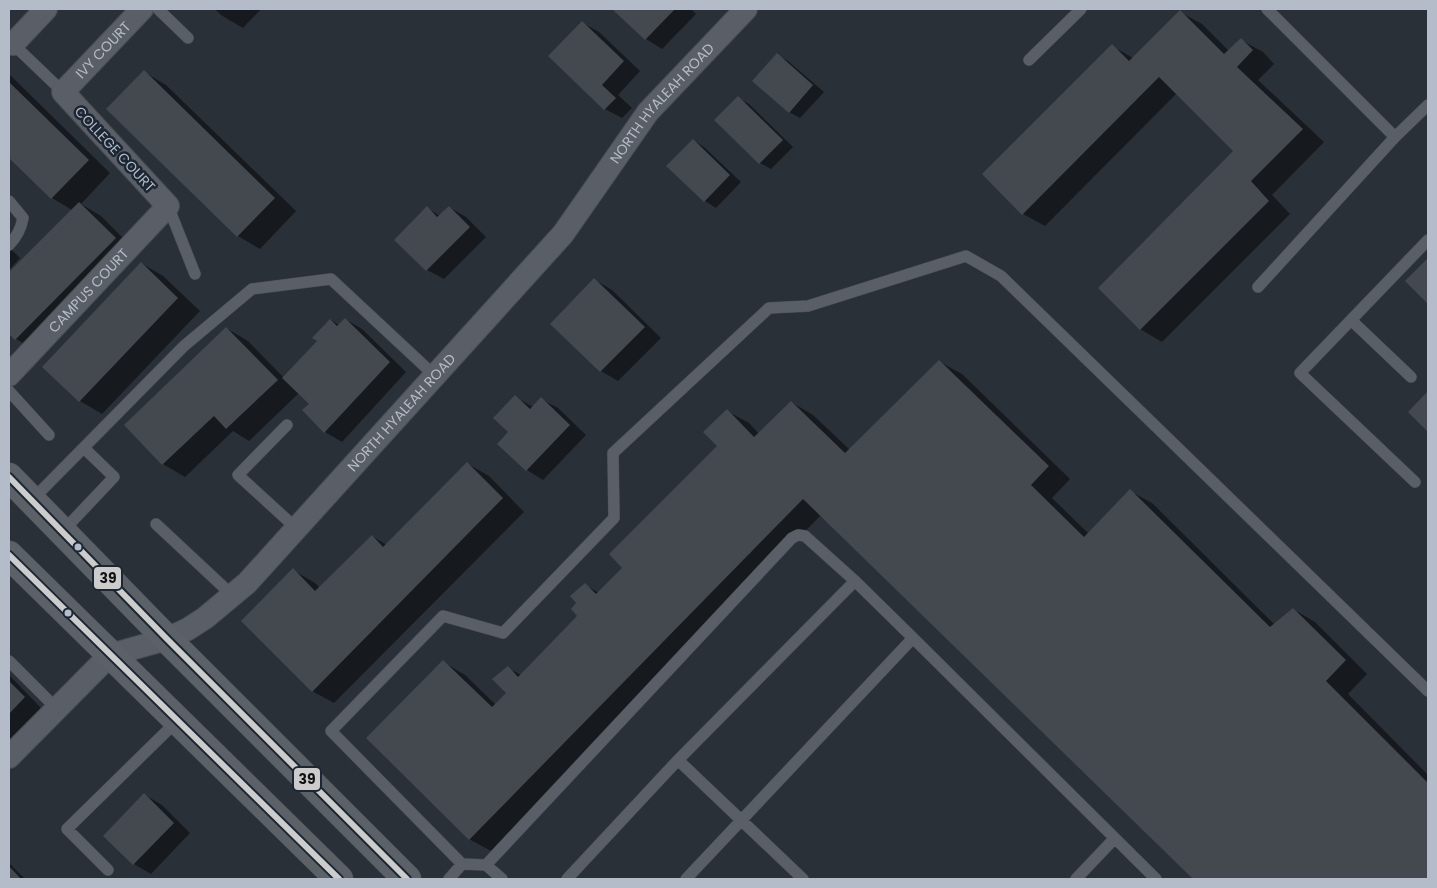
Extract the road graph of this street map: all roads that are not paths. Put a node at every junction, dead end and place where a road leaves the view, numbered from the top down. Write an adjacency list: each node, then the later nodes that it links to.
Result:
1 (46, 9): 8 (street)
2 (142, 9): 10 (street, IVY COURT)
3 (158, 9): 7 (lane)
4 (746, 9): 21 (street, NORTH HYALEAH ROAD)
5 (1081, 9): 9 (lane)
6 (1267, 9): 12 (lane)
7 (188, 38)
8 (11, 44): 10 (lane)
9 (1029, 60)
10 (63, 92): 14 (street, COLLEGE COURT)
11 (1428, 105): 12 (lane)
12 (1395, 137): 18 (lane)
13 (9, 201): 16 (lane)
14 (168, 206): 17 (lane); 20 (street, CAMPUS COURT)
15 (1428, 240): 19 (lane)
16 (9, 245)
17 (195, 274)
18 (1258, 287)
19 (1351, 320): 22 (lane); 28 (lane)
20 (9, 375)
21 (434, 376): 26 (lane); 31 (street, NORTH HYALEAH ROAD)
22 (1411, 377)
23 (9, 391): 25 (lane)
24 (287, 425): 31 (lane)
25 (49, 435)
26 (84, 448): 29 (lane); 32 (lane)
27 (9, 477): 29 (main road)
28 (1415, 482)
29 (32, 500): 32 (main road)
30 (156, 524): 35 (lane)
31 (296, 528): 35 (street, NORTH HYALEAH ROAD)
32 (63, 531): 37 (main road)
33 (9, 555): 38 (main road)
34 (855, 581): 36 (lane); 44 (lane); 48 (lane)
35 (232, 595): 37 (street, NORTH HYALEAH ROAD)
36 (913, 638): 45 (lane); 46 (lane)
37 (167, 639): 38 (street, NORTH HYALEAH ROAD); 51 (main road)
38 (110, 655): 41 (street, NORTH HYALEAH ROAD); 42 (main road)
39 (9, 661): 41 (lane)
40 (1428, 691): 47 (lane)
41 (56, 708): 43 (street, NORTH HYALEAH ROAD)
42 (177, 721): 49 (lane); 50 (main road)
43 (9, 757)
44 (678, 760): 45 (lane); 54 (lane)
45 (742, 820): 55 (lane); 56 (lane)
46 (1114, 839): 57 (lane); 58 (lane)
47 (462, 864): 48 (lane); 52 (lane)
48 (486, 865): 53 (lane)
49 (108, 870)
50 (339, 879)
51 (407, 879)
52 (449, 879)
53 (502, 879)
54 (567, 879)
55 (686, 879)
56 (803, 879)
57 (1076, 879)
58 (1156, 879)

